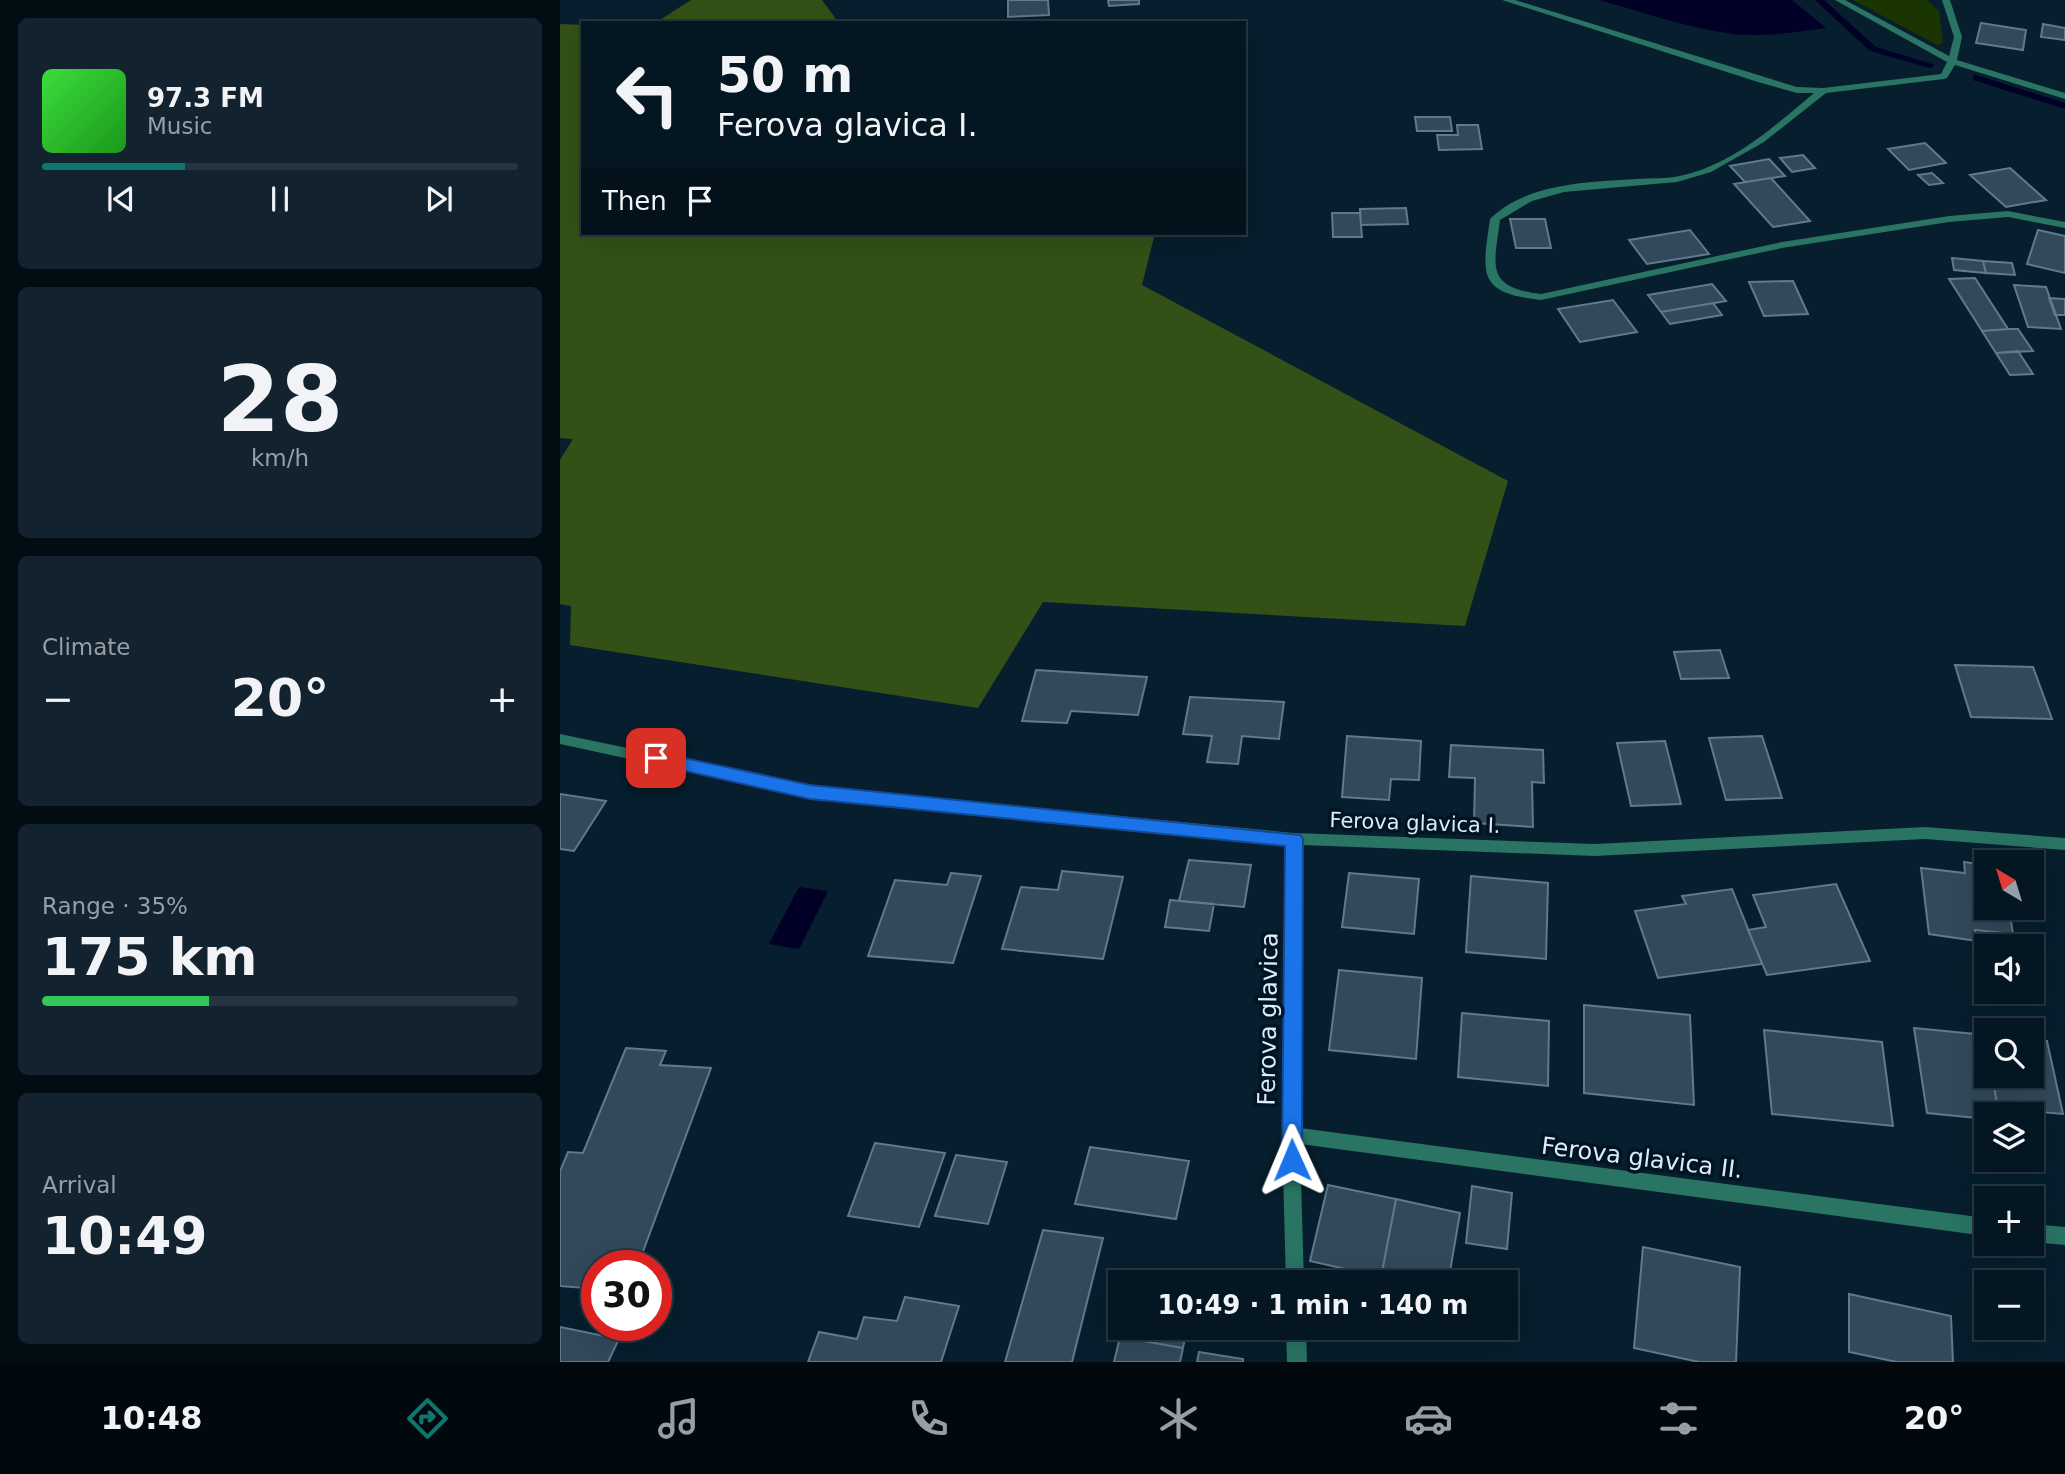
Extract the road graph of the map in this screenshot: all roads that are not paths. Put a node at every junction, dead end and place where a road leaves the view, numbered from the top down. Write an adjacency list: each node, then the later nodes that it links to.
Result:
1 (1506, 0): 5 (street)
2 (1839, 0): 4 (street)
3 (1946, 0): 4 (street)
4 (1952, 61): 5 (street); 6 (street)
5 (1823, 91): 7 (street)
6 (2065, 96)
7 (2065, 225)
8 (560, 739): 9 (street, Ferova glavica I.)
9 (1294, 839): 10 (street, Ferova glavica I.); 11 (street, Ferova glavica)
10 (2065, 844)
11 (1291, 1135): 12 (street, Ferova glavica II.); 15 (street, Ferova glavica)
12 (1974, 1225)
13 (2044, 1234): 14 (street)
14 (2065, 1236)
15 (1295, 1270)
16 (1296, 1340): 17 (street)
17 (1297, 1362)

